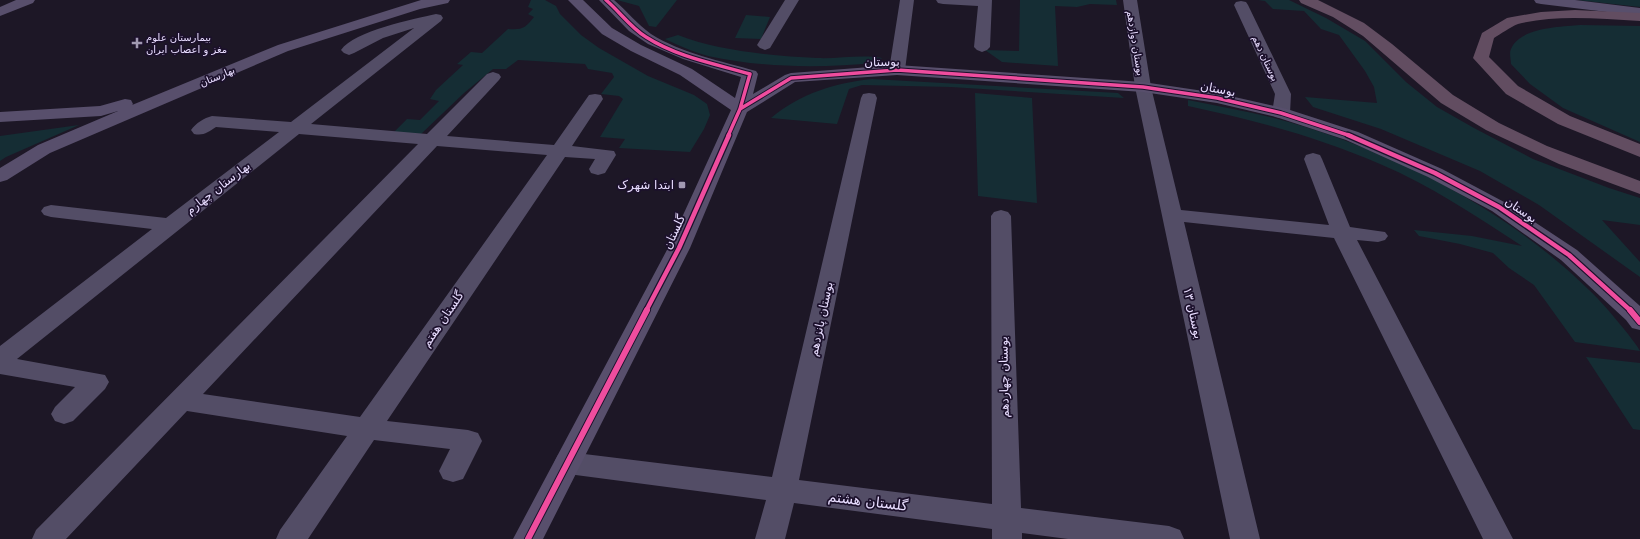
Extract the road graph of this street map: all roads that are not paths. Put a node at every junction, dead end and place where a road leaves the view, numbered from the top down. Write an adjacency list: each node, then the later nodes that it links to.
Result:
1 (28, 0): 13 (street)
2 (443, 0): 23 (street, بهارستان)
3 (575, 0): 27 (street)
4 (606, 0): 20 (street)
5 (792, 0): 16 (street)
6 (907, 0): 19 (street)
7 (943, 0): 11 (street)
8 (1130, 0): 24 (street, بوستان دوازدهم)
9 (1306, 0): 38 (highway)
10 (1541, 0): 14 (street)
11 (985, 1): 17 (street)
12 (1241, 5): 28 (street, بوستان دهم)
13 (0, 12)
14 (1640, 12)
15 (1640, 17): 33 (highway)
16 (765, 45)
17 (982, 47)
18 (349, 50): 30 (street, بهارستان چهارم)
19 (897, 70): 22 (street, بوستان); 24 (street, بوستان)
20 (750, 74): 22 (street, بوستان); 27 (street, گلستان)
21 (493, 77): 32 (street)
22 (791, 78): 27 (street, بوستان)
23 (201, 83): 29 (street); 37 (street, بهارستان)
24 (1143, 86): 28 (street, بوستان); 40 (street, بوستان ۱۳)
25 (869, 98): 53 (street, بوستان پانزدهم)
26 (595, 99): 34 (street, گلستان هفتم)
27 (740, 109): 51 (street, گلستان)
28 (1281, 113): 45 (street, بوستان)
29 (0, 117)
30 (294, 128): 31 (street); 32 (street); 42 (street, بهارستان چهارم)
31 (200, 130)
32 (432, 141): 34 (street); 48 (street)
33 (1640, 151)
34 (558, 152): 36 (street); 50 (street, گلستان هفتم)
35 (1313, 159): 43 (street)
36 (598, 169)
37 (0, 176)
38 (1640, 188)
39 (51, 211): 42 (street)
40 (1171, 215): 43 (street); 60 (street, بوستان ۱۳)
41 (1001, 216): 54 (street, بوستان چهاردهم)
42 (171, 225): 46 (street, بهارستان چهارم)
43 (1342, 232): 44 (street); 61 (street)
44 (1378, 236)
45 (1640, 322)
46 (0, 359)
47 (0, 365): 49 (street)
48 (180, 400): 50 (street); 55 (street)
49 (64, 414)
50 (368, 429): 52 (street); 56 (street, گلستان هفتم)
51 (568, 463): 53 (street, گلستان هشتم); 57 (street, گلستان)
52 (453, 471)
53 (783, 490): 54 (street, گلستان هشتم); 58 (street, بوستان پانزدهم)
54 (1007, 529): 59 (street, گلستان هشتم)
55 (47, 539)
56 (291, 539)
57 (528, 539)
58 (770, 539)
59 (1168, 539)
60 (1245, 539)
61 (1498, 539)

